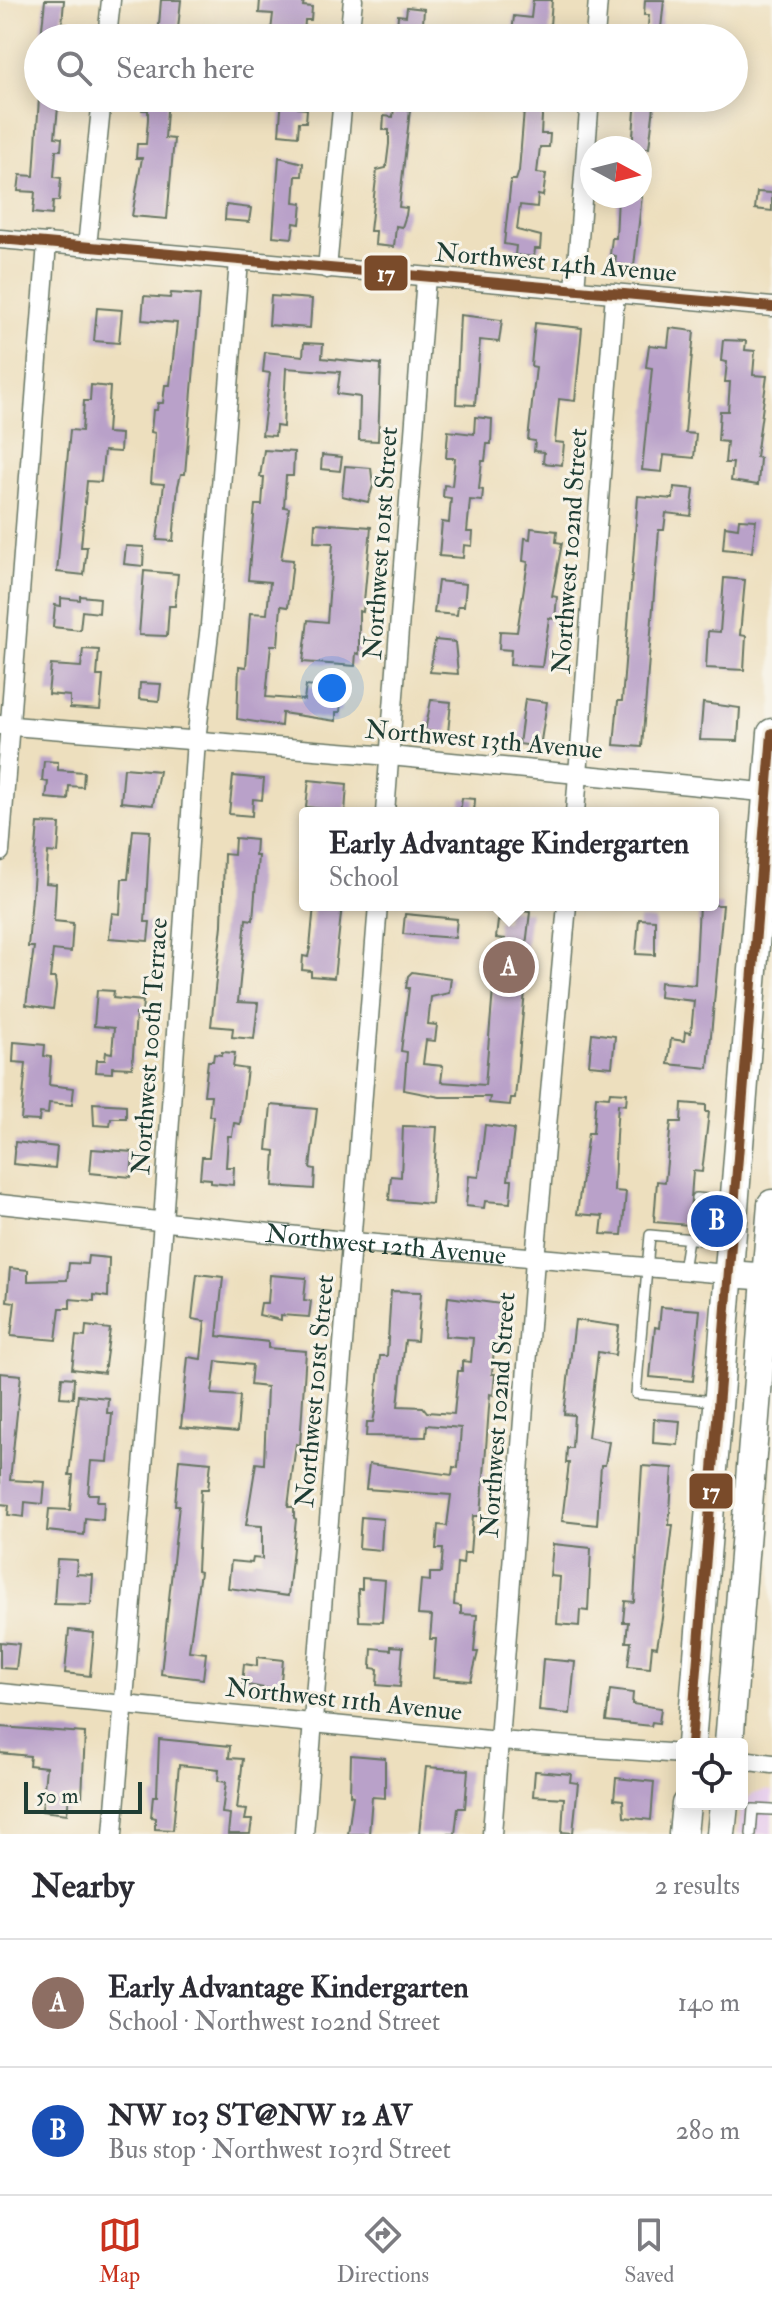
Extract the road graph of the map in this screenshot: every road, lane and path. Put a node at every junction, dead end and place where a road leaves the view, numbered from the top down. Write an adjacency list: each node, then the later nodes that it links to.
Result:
1 (111, 0): 4 (street)
2 (353, 0): 5 (street)
3 (598, 0): 6 (street)
4 (108, 24)
5 (350, 24)
6 (596, 24)
7 (101, 112): 12 (street)
8 (342, 112): 14 (street)
9 (589, 112): 16 (street)
10 (0, 239): 11 (street, Northwest 14th Avenue)
11 (47, 243): 12 (street, Northwest 14th Avenue); 19 (street)
12 (87, 247): 13 (street, Northwest 14th Avenue)
13 (239, 261): 14 (street, Northwest 14th Avenue); 21 (street, Northwest 100th Terrace)
14 (327, 269): 15 (street, Northwest 14th Avenue)
15 (426, 277): 16 (street, Northwest 14th Avenue); 22 (street, Northwest 101st Street)
16 (575, 290): 17 (street, Northwest 14th Avenue)
17 (615, 293): 18 (street, Northwest 14th Avenue); 23 (street, Northwest 102nd Street)
18 (772, 307)
19 (5, 726): 21 (street, Northwest 13th Avenue); 27 (street)
20 (772, 733): 24 (main road)
21 (196, 740): 22 (street, Northwest 13th Avenue); 34 (street, Northwest 100th Terrace)
22 (390, 756): 23 (street, Northwest 13th Avenue); 25 (street, Northwest 101st Street)
23 (579, 773): 24 (street, Northwest 13th Avenue); 26 (street, Northwest 102nd Street)
24 (770, 793): 31 (main road)
25 (386, 807)
26 (576, 807)
27 (0, 852)
28 (378, 911): 37 (street, Northwest 101st Street)
29 (566, 911): 38 (street, Northwest 102nd Street)
30 (696, 1198): 31 (lane)
31 (733, 1201): 41 (main road)
32 (0, 1204): 34 (street, Northwest 12th Avenue)
33 (772, 1204): 42 (main road)
34 (163, 1222): 37 (street, Northwest 12th Avenue); 45 (street, Northwest 100th Terrace)
35 (688, 1239): 36 (lane); 39 (lane); 40 (lane)
36 (704, 1240)
37 (353, 1242): 38 (street, Northwest 12th Avenue); 46 (street, Northwest 101st Street)
38 (535, 1259): 39 (street, Northwest 12th Avenue); 49 (street, Northwest 102nd Street)
39 (647, 1268): 40 (street, Northwest 12th Avenue); 43 (lane)
40 (683, 1270): 41 (street, Northwest 12th Avenue)
41 (727, 1274): 42 (street, Northwest 12th Avenue); 43 (main road)
42 (769, 1276): 48 (main road)
43 (717, 1402): 47 (main road)
44 (0, 1693): 45 (street, Northwest 11th Avenue)
45 (124, 1704): 46 (street, Northwest 11th Avenue); 56 (street, Northwest 100th Terrace)
46 (313, 1721): 49 (street, Northwest 11th Avenue); 57 (street, Northwest 101st Street)
47 (691, 1738)
48 (730, 1738)
49 (499, 1741): 50 (street, Northwest 11th Avenue); 58 (street, Northwest 102nd Street)
50 (676, 1754)
51 (748, 1761): 52 (street)
52 (772, 1764)
53 (685, 1810): 59 (main road)
54 (723, 1810): 60 (main road)
55 (772, 1810): 61 (lane)
56 (113, 1834)
57 (304, 1834)
58 (492, 1834)
59 (683, 1834)
60 (721, 1834)
61 (751, 1834)

